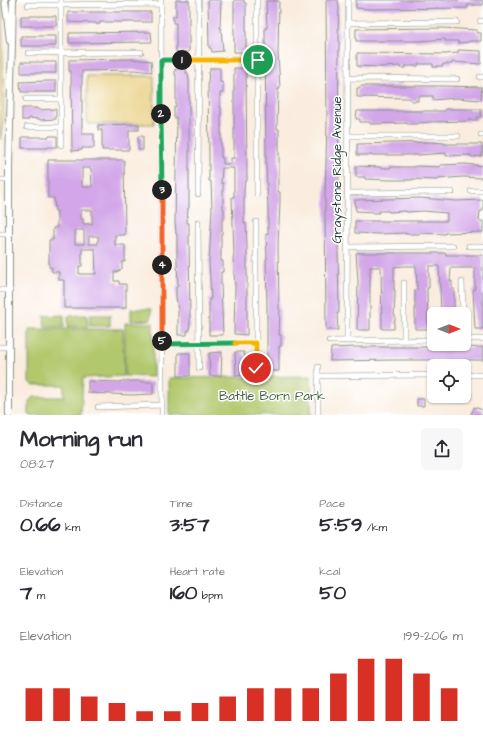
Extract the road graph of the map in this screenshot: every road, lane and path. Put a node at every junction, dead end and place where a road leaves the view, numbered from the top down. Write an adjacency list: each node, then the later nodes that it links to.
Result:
1 (5, 0): 11 (street)
2 (13, 0): 11 (street)
3 (199, 0): 16 (street)
4 (257, 0): 17 (street)
5 (348, 0): 10 (street, Graystone Ridge Avenue)
6 (61, 2): 7 (street); 8 (street); 12 (street)
7 (161, 2): 15 (street)
8 (28, 5)
9 (457, 22): 10 (street)
10 (348, 23): 18 (street, Graystone Ridge Avenue)
11 (12, 49): 28 (street)
12 (61, 52): 13 (street); 14 (street); 21 (street)
13 (141, 52)
14 (28, 53)
15 (161, 60): 16 (street); 55 (street)
16 (198, 60): 17 (street); 33 (street)
17 (258, 60): 34 (street)
18 (348, 78): 19 (street); 24 (street, Graystone Ridge Avenue)
19 (457, 79)
20 (26, 99): 21 (street)
21 (61, 99): 23 (street)
22 (27, 127): 23 (street)
23 (61, 127): 26 (street)
24 (348, 136): 25 (street); 32 (street, Graystone Ridge Avenue)
25 (458, 136)
26 (61, 145)
27 (0, 180): 28 (street)
28 (9, 180): 38 (street)
29 (471, 191): 30 (street)
30 (483, 191)
31 (452, 192): 32 (street)
32 (347, 193): 42 (street, Graystone Ridge Avenue)
33 (198, 194)
34 (257, 194)
35 (198, 222): 56 (street)
36 (256, 222): 54 (street)
37 (0, 234): 38 (street)
38 (9, 234): 46 (street)
39 (453, 246): 42 (street)
40 (469, 246): 41 (street)
41 (483, 246)
42 (347, 247): 53 (street, Graystone Ridge Avenue)
43 (462, 282): 47 (street)
44 (404, 283): 50 (street)
45 (0, 290): 46 (street)
46 (10, 290): 58 (street)
47 (463, 307)
48 (471, 339): 49 (street)
49 (483, 339)
50 (404, 340): 51 (street); 53 (street)
51 (427, 340)
52 (328, 341): 53 (street)
53 (347, 341)
54 (256, 343): 56 (street); 61 (street)
55 (162, 344): 56 (street); 66 (street)
56 (199, 344): 60 (street)
57 (0, 347): 58 (street)
58 (9, 347): 68 (street)
59 (318, 367): 65 (street)
60 (199, 368)
61 (256, 368)
62 (427, 375): 65 (street)
63 (471, 375): 64 (street)
64 (483, 375)
65 (318, 376): 70 (street)
66 (162, 405): 67 (street); 69 (street)
67 (98, 407)
68 (9, 415)
69 (162, 415)
70 (318, 415)

